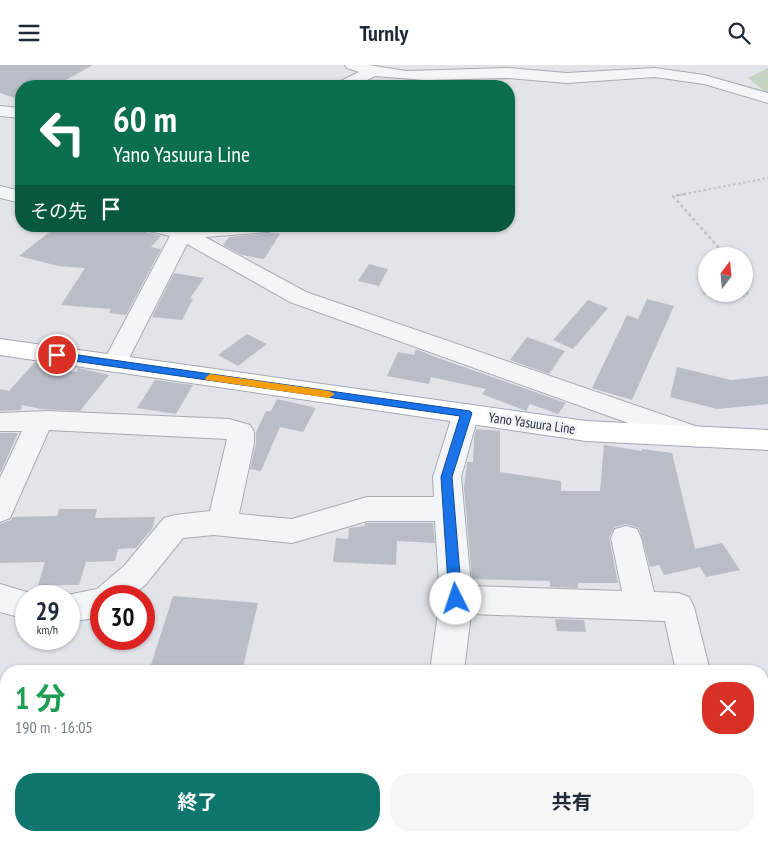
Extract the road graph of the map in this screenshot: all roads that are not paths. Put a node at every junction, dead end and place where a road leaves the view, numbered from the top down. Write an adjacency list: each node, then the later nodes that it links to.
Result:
1 (352, 65): 3 (street)
2 (483, 65): 4 (street)
3 (371, 72): 4 (street); 5 (street)
4 (500, 73): 6 (street)
5 (355, 80)
6 (768, 98)
7 (0, 111): 8 (street)
8 (15, 112)
9 (0, 192): 10 (street)
10 (15, 196)
11 (178, 232): 13 (street)
12 (194, 232): 13 (street)
13 (182, 233): 15 (street); 19 (street)
14 (0, 347): 15 (main road, Yano Yasuura Line)
15 (114, 364): 16 (main road, Yano Yasuura Line)
16 (466, 413): 19 (main road, Yano Yasuura Line); 21 (street)
17 (40, 421): 18 (street); 22 (street); 23 (street)
18 (0, 422)
19 (698, 437): 20 (main road, Yano Yasuura Line)
20 (768, 440)
21 (449, 509): 23 (street); 27 (street)
22 (0, 510)
23 (222, 523): 25 (street)
24 (626, 538): 29 (street)
25 (123, 585)
26 (0, 598): 28 (street)
27 (456, 599): 29 (street); 30 (street)
28 (15, 602)
29 (640, 605): 31 (street)
30 (448, 665)
31 (692, 665)

